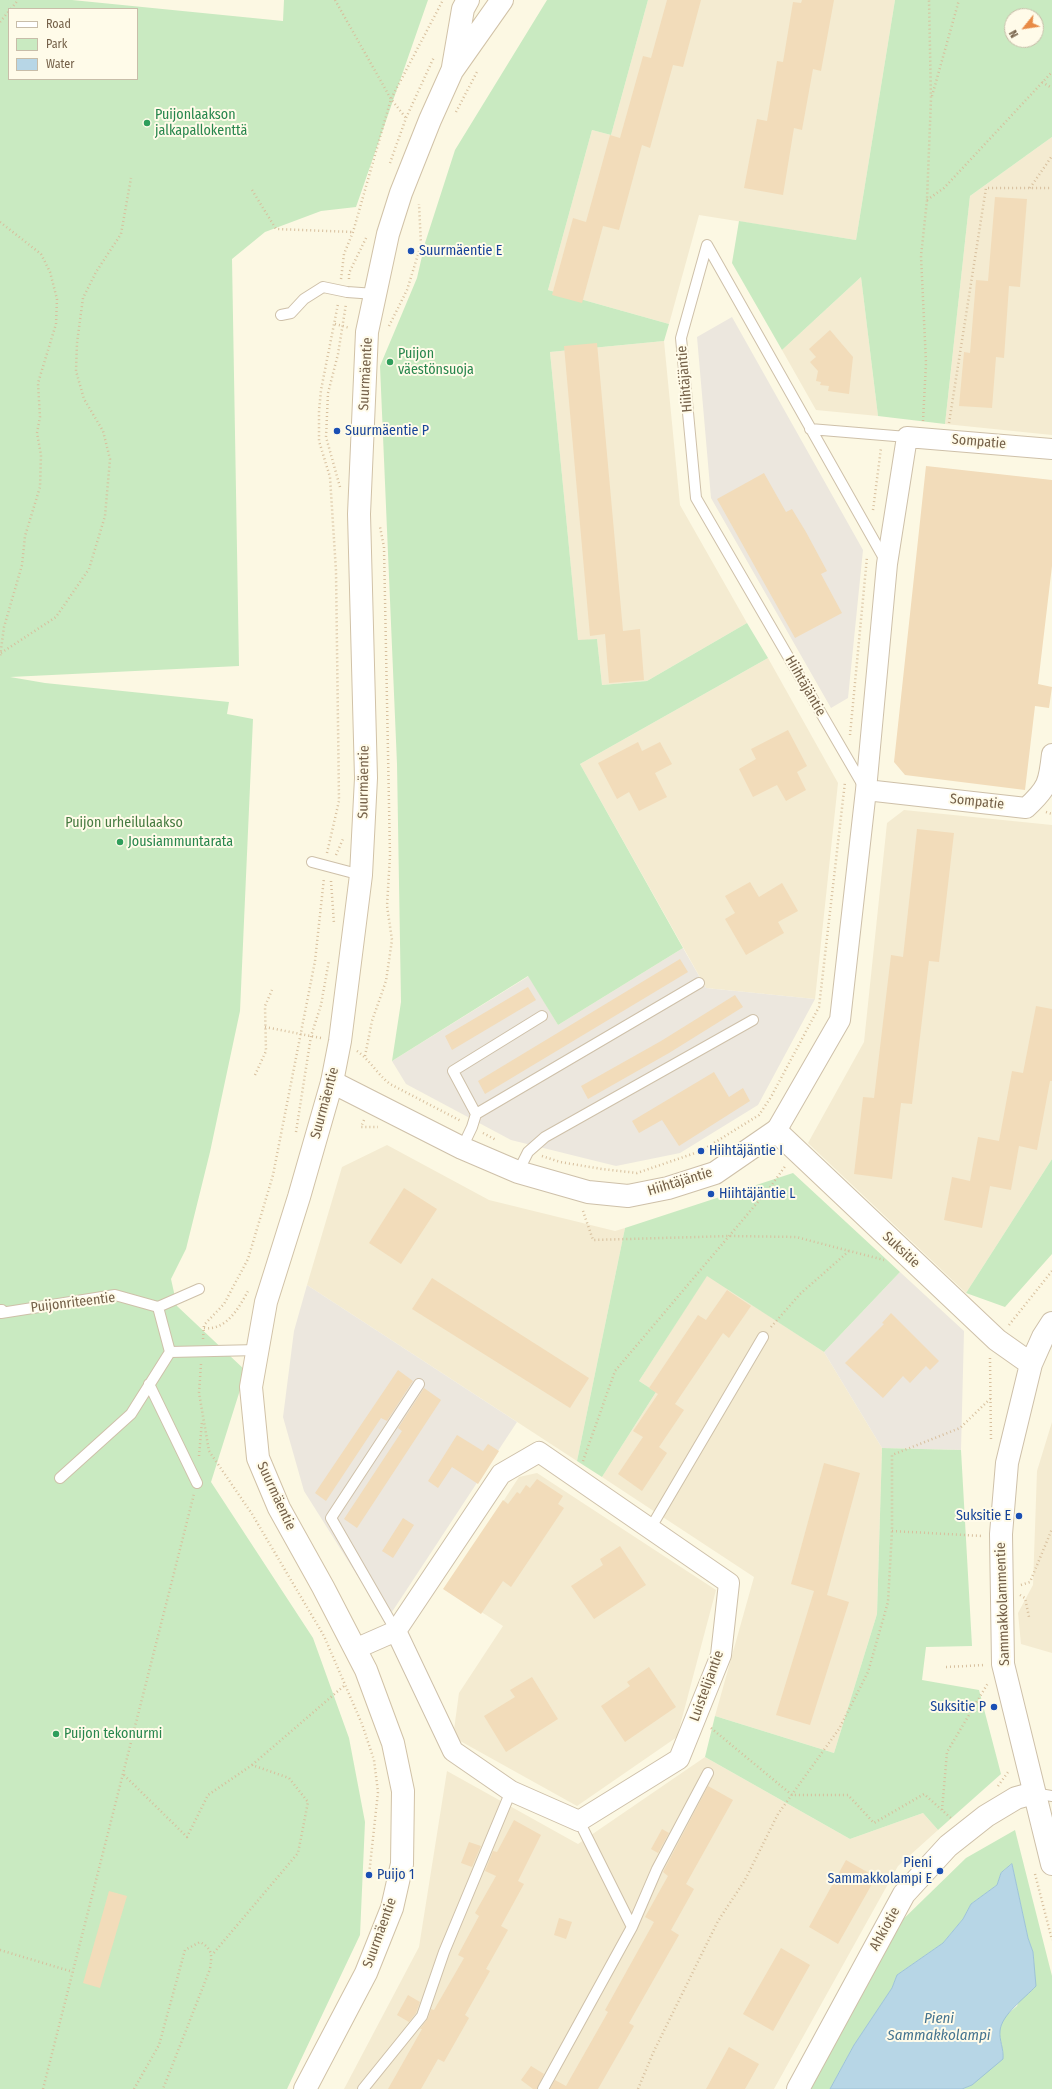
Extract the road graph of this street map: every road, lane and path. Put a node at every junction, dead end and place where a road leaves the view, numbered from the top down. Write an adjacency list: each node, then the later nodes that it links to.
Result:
1 (18, 0): 9 (path)
2 (335, 0): 18 (path)
3 (445, 0): 8 (path); 18 (path)
4 (468, 0): 14 (main road, Suurmäentie)
5 (502, 0): 14 (main road, Suurmäentie)
6 (929, 0): 19 (path)
7 (959, 0): 19 (path)
8 (446, 6)
9 (12, 8)
10 (8, 12): 11 (path)
11 (0, 22)
12 (436, 52): 20 (path)
13 (481, 63): 21 (path)
14 (452, 71): 34 (main road, Suurmäentie)
15 (1052, 72): 16 (path)
16 (1042, 82): 17 (path); 29 (path)
17 (1052, 88)
18 (391, 99): 20 (path); 32 (path)
19 (931, 99): 29 (path)
20 (406, 118): 23 (path)
21 (453, 118)
22 (1052, 156): 25 (path)
23 (390, 164)
24 (131, 178): 46 (path)
25 (1030, 188): 26 (path); 40 (path)
26 (1052, 188)
27 (252, 190): 32 (path)
28 (419, 199): 36 (path)
29 (927, 200): 39 (path)
30 (0, 222): 46 (path)
31 (369, 231): 33 (path)
32 (353, 232): 33 (path)
33 (343, 291): 34 (lane); 35 (lane); 42 (path); 53 (path)
34 (375, 294): 54 (main road, Suurmäentie)
35 (281, 315)
36 (387, 330)
37 (810, 429): 38 (lane); 44 (lane, Hiihtäjäntie); 49 (lane, Hiihtäjäntie)
38 (883, 435): 39 (lane); 44 (path)
39 (914, 437): 40 (street, Sompatie); 45 (street, Hiihtäjäntie)
40 (947, 439): 41 (street, Sompatie)
41 (1052, 449)
42 (341, 490)
43 (379, 524): 65 (path)
44 (870, 532): 45 (lane, Hiihtäjäntie); 49 (path)
45 (887, 564): 50 (street, Hiihtäjäntie)
46 (1, 653): 47 (path)
47 (0, 657)
48 (1052, 754): 50 (street, Sompatie)
49 (847, 759): 50 (lane, Hiihtäjäntie); 74 (path)
50 (866, 790): 70 (street, Hiihtäjäntie)
51 (344, 837): 53 (path)
52 (312, 862): 53 (lane)
53 (329, 867): 54 (lane); 55 (path); 62 (path)
54 (361, 875): 64 (main road, Suurmäentie)
55 (334, 928)
56 (330, 958): 63 (path)
57 (699, 983): 68 (lane)
58 (272, 990): 61 (path)
59 (542, 1016): 68 (lane)
60 (753, 1020): 74 (lane)
61 (265, 1027): 62 (path); 66 (path)
62 (301, 1034): 63 (path); 86 (path)
63 (311, 1036): 64 (path); 71 (path)
64 (340, 1041): 65 (path); 67 (main road, Suurmäentie)
65 (365, 1056): 69 (path)
66 (256, 1075)
67 (332, 1082): 73 (main road, Hiihtäjäntie); 88 (main road, Suurmäentie)
68 (476, 1114): 69 (lane)
69 (472, 1127): 72 (path); 73 (lane)
70 (776, 1131): 76 (main road, Hiihtäjäntie); 91 (main road, Suksitie)
71 (295, 1137)
72 (498, 1141)
73 (462, 1148): 76 (main road, Hiihtäjäntie)
74 (528, 1152): 76 (lane)
75 (789, 1161): 78 (path)
76 (518, 1172)
77 (582, 1210): 78 (path)
78 (730, 1236): 79 (path); 97 (path)
79 (849, 1251): 80 (path); 87 (path)
80 (885, 1260)
81 (250, 1288): 86 (path)
82 (199, 1289): 83 (lane)
83 (158, 1307): 84 (lane, Puijonriteentie); 89 (lane)
84 (0, 1310)
85 (1052, 1323): 91 (main road, Sammakkolammentie)
86 (204, 1327): 90 (path)
87 (763, 1337): 99 (lane)
88 (258, 1350): 90 (lane); 107 (main road, Suurmäentie)
89 (170, 1352): 90 (lane); 92 (lane)
90 (201, 1352): 95 (path)
91 (1031, 1364): 117 (main road, Sammakkolammentie)
92 (149, 1384): 96 (lane); 98 (lane)
93 (419, 1384): 106 (lane)
94 (992, 1397): 101 (path)
95 (202, 1416): 98 (path); 111 (path)
96 (60, 1478)
97 (577, 1478): 99 (street, Luistelijantie); 106 (street, Luistelijantie)
98 (197, 1483): 115 (path)
99 (650, 1529): 112 (street, Luistelijantie)
100 (1052, 1529): 103 (path)
101 (892, 1531): 102 (path); 118 (path)
102 (987, 1536)
103 (1016, 1586)
104 (1017, 1592): 105 (path)
105 (1029, 1617)
106 (396, 1631): 107 (street); 116 (street)
107 (356, 1649): 131 (main road, Suurmäentie)
108 (986, 1665): 109 (path)
109 (946, 1667)
110 (988, 1682): 119 (path)
111 (345, 1684): 113 (path); 123 (path)
112 (696, 1716): 118 (path); 120 (street, Luistelijantie)
113 (252, 1765): 115 (path); 126 (path)
114 (708, 1773): 124 (lane)
115 (124, 1775): 127 (path)
116 (511, 1791): 120 (street); 132 (lane)
117 (1043, 1794): 122 (main road, Sammakkolammentie); 135 (main road, Ahkiotie)
118 (792, 1795): 119 (path); 134 (path)
119 (942, 1810): 121 (path)
120 (579, 1821): 124 (lane)
121 (955, 1822)
122 (1052, 1864)
123 (369, 1875)
124 (632, 1927): 133 (lane)
125 (0, 1950): 127 (path)
126 (212, 1954): 129 (path); 130 (path)
127 (73, 1972): 128 (path)
128 (43, 2089)
129 (134, 2089)
130 (163, 2089)
131 (305, 2089)
132 (363, 2089)
133 (543, 2089)
134 (638, 2089)
135 (798, 2089)

